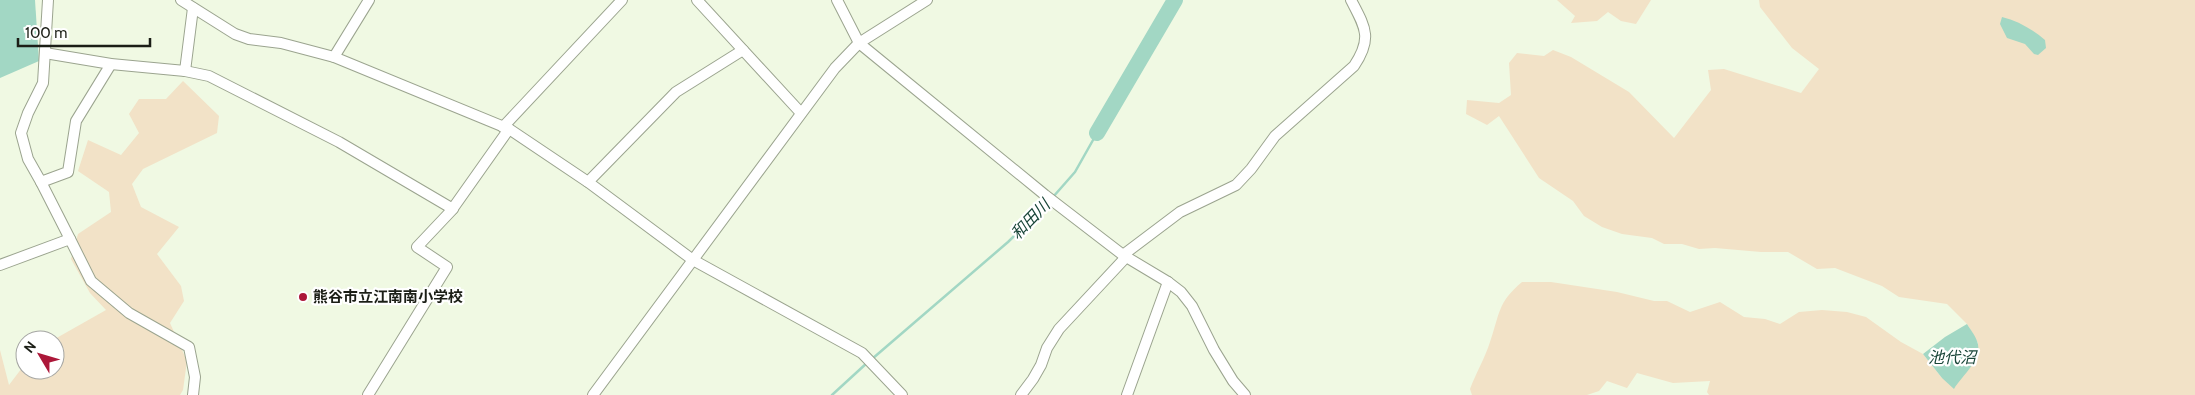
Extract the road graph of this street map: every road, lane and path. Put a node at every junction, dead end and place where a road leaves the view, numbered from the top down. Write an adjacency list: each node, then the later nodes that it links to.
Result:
1 (48, 0): 12 (street)
2 (181, 0): 9 (street)
3 (369, 0): 13 (street)
4 (622, 0): 17 (street)
5 (697, 0): 11 (street)
6 (837, 0): 10 (street)
7 (927, 0): 10 (street)
8 (1351, 0): 22 (street)
9 (193, 8): 13 (street); 15 (street)
10 (859, 43): 16 (street); 22 (street)
11 (743, 50): 16 (street); 19 (street)
12 (45, 53): 14 (street); 18 (street)
13 (334, 56): 17 (street)
14 (111, 64): 15 (street); 18 (street)
15 (185, 71): 20 (street)
16 (801, 113): 23 (street)
17 (506, 128): 19 (street); 20 (street)
18 (41, 182): 21 (street)
19 (588, 182): 23 (street)
20 (453, 209): 27 (street)
21 (70, 239): 24 (street); 26 (street)
22 (1125, 255): 25 (street); 30 (street)
23 (693, 260): 28 (street); 29 (street)
24 (0, 265)
25 (1168, 282): 31 (street); 32 (street)
26 (193, 395)
27 (368, 395)
28 (593, 395)
29 (902, 395)
30 (1021, 395)
31 (1127, 395)
32 (1245, 395)

